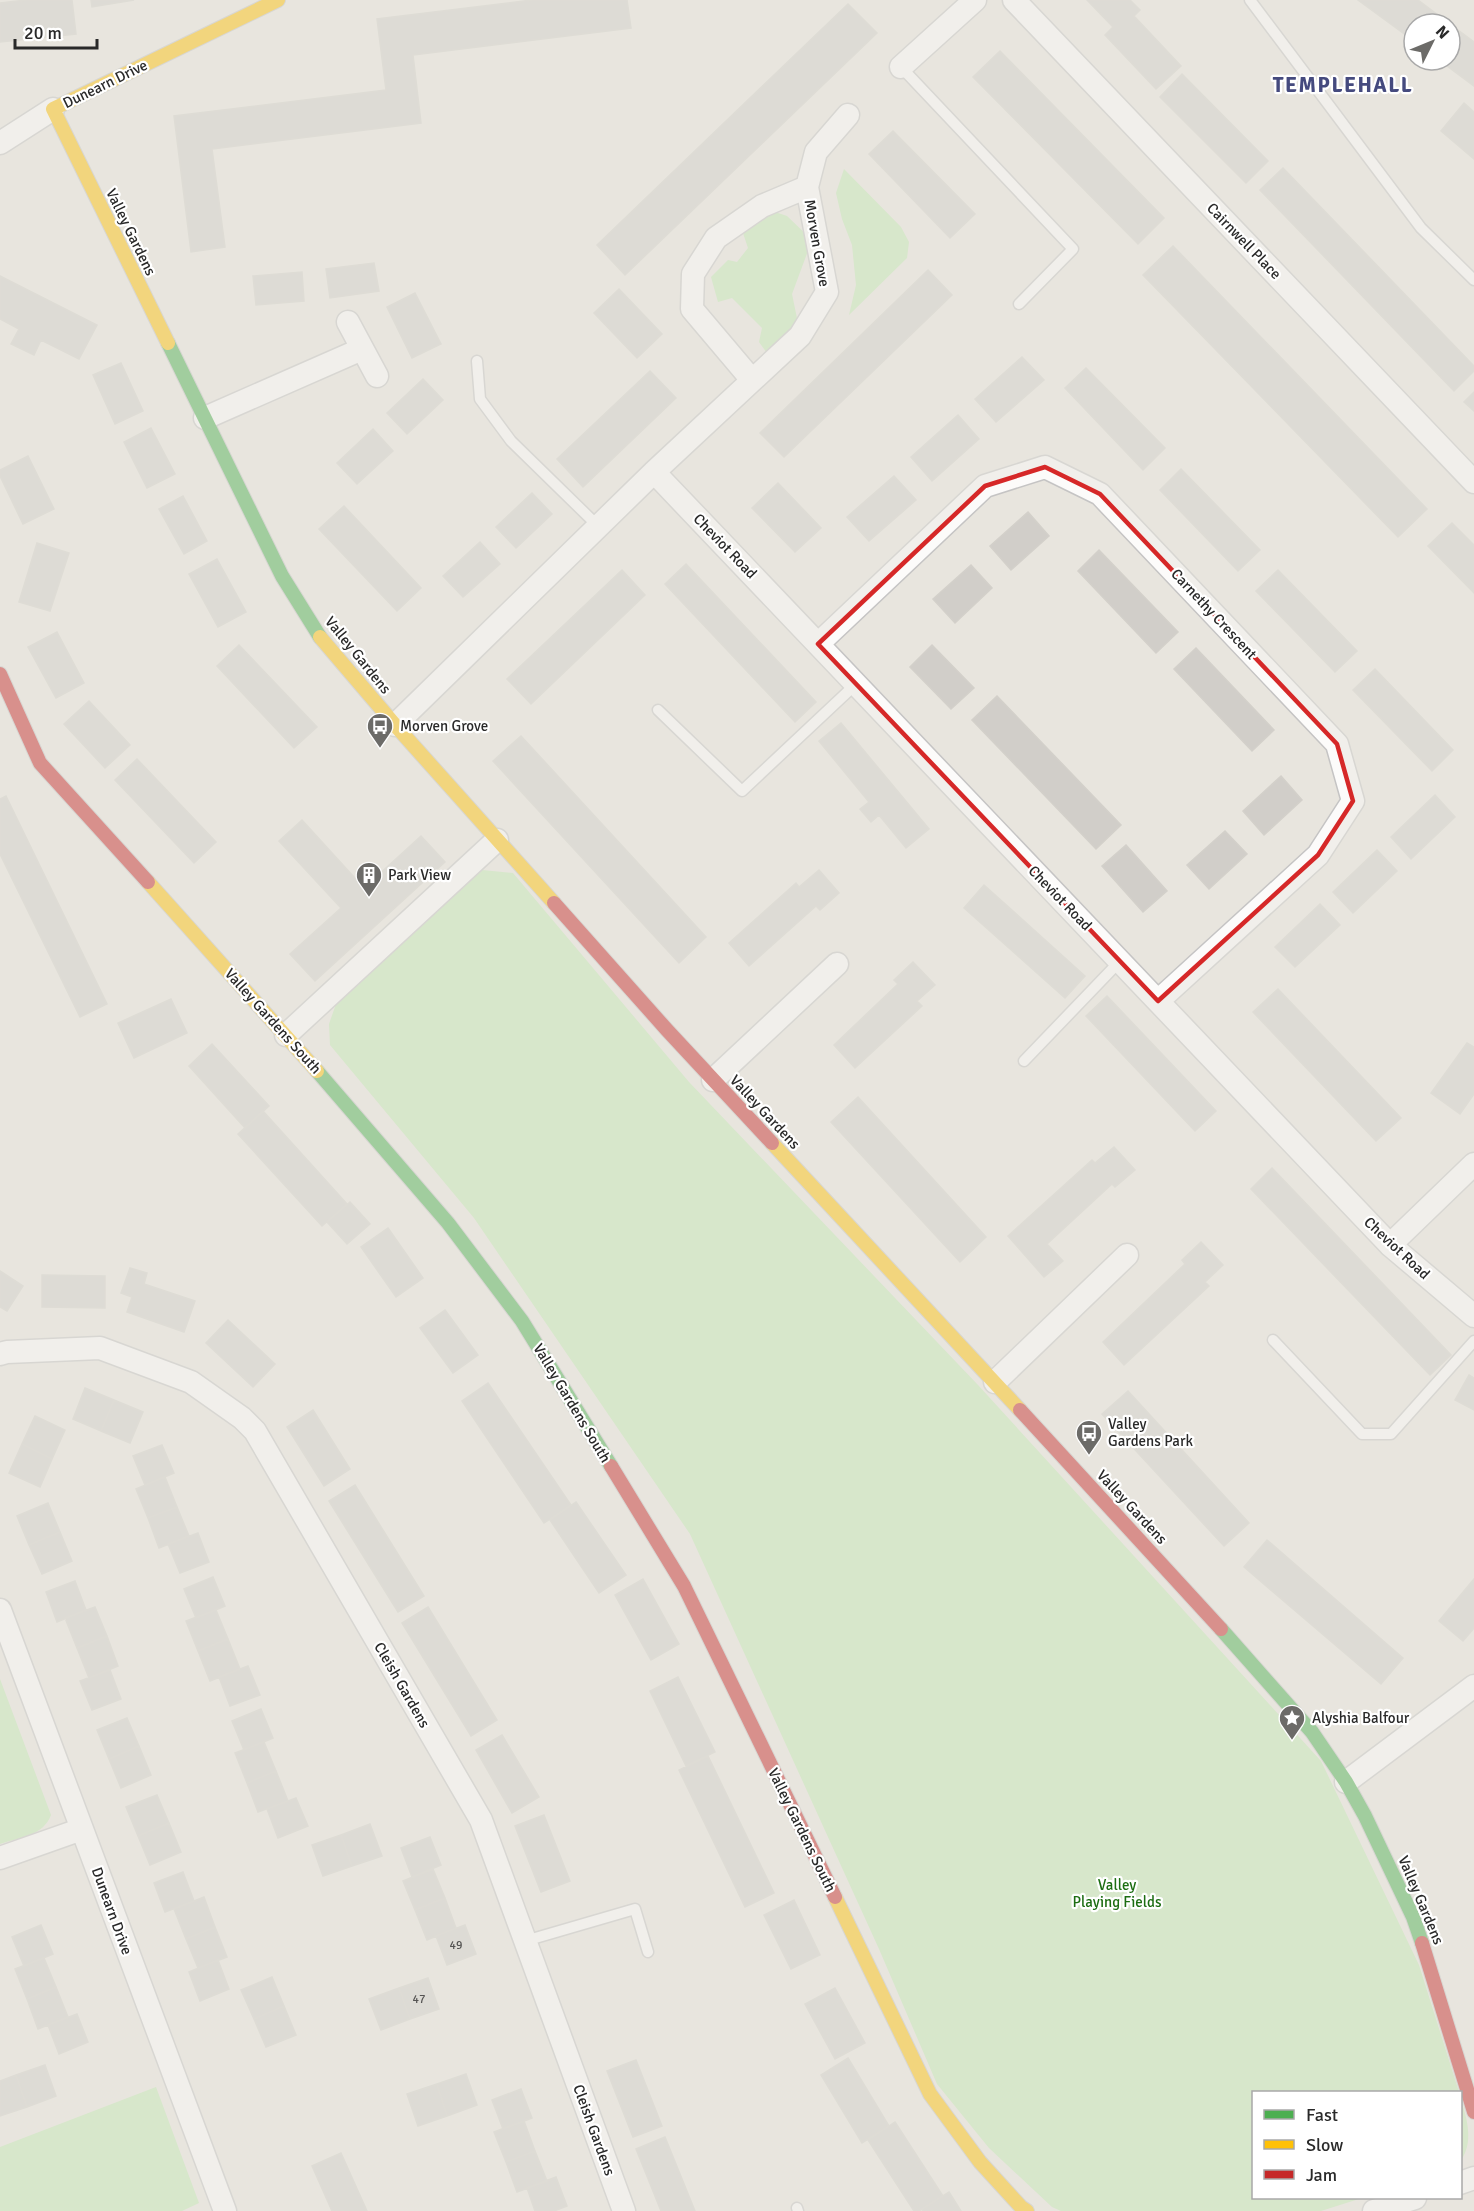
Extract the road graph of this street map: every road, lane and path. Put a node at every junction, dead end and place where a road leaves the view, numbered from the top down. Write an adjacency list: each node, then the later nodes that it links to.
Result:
1 (278, 0): 6 (street, Dunearn Drive)
2 (975, 0): 5 (street)
3 (1014, 0): 19 (street, Cairnwell Place)
4 (1250, 0): 10 (lane)
5 (902, 68): 11 (lane)
6 (53, 109): 8 (street, Dunearn Drive); 17 (street, Valley Gardens)
7 (848, 115): 9 (street, Morven Grove)
8 (0, 142)
9 (807, 187): 16 (street, Morven Grove); 16 (street, Morven Grove)
10 (1474, 280)
11 (1019, 304)
12 (348, 322): 13 (street)
13 (362, 349): 15 (street); 17 (street)
14 (477, 361): 20 (lane)
15 (377, 376)
16 (752, 380): 18 (street, Morven Grove)
17 (205, 418): 25 (street, Valley Gardens)
18 (654, 472): 20 (street, Morven Grove); 21 (street, Cheviot Road)
19 (1474, 482)
20 (598, 526): 25 (street, Morven Grove)
21 (818, 644): 23 (street, Cheviot Road); 29 (street, Carnethy Crescent)
22 (0, 674): 30 (street, Valley Gardens South)
23 (856, 684): 24 (lane); 27 (street, Cheviot Road)
24 (658, 710)
25 (394, 725): 26 (street, Valley Gardens)
26 (497, 840): 30 (street); 32 (street, Valley Gardens)
27 (1120, 961): 29 (street, Cheviot Road); 31 (lane)
28 (837, 964): 32 (street)
29 (1158, 1001): 34 (street, Cheviot Road)
30 (286, 1035): 52 (street, Valley Gardens South)
31 (1024, 1061)
32 (713, 1080): 40 (street, Valley Gardens)
33 (1474, 1164): 34 (street)
34 (1390, 1245): 36 (street, Cheviot Road)
35 (1127, 1255): 40 (street)
36 (1474, 1316)
37 (1273, 1340): 38 (lane)
38 (1474, 1341)
39 (0, 1354): 46 (street, Cleish Gardens)
40 (995, 1382): 43 (street, Valley Gardens)
41 (0, 1610): 44 (street, Dunearn Drive)
42 (1474, 1686): 43 (street)
43 (1346, 1782): 48 (street, Valley Gardens)
44 (82, 1829): 45 (street); 50 (street, Dunearn Drive)
45 (0, 1858)
46 (525, 1941): 47 (lane); 51 (street, Cleish Gardens)
47 (648, 1952)
48 (1474, 2112)
49 (1412, 2199): 53 (street)
50 (225, 2211)
51 (624, 2211)
52 (1027, 2211)
53 (1374, 2211)

